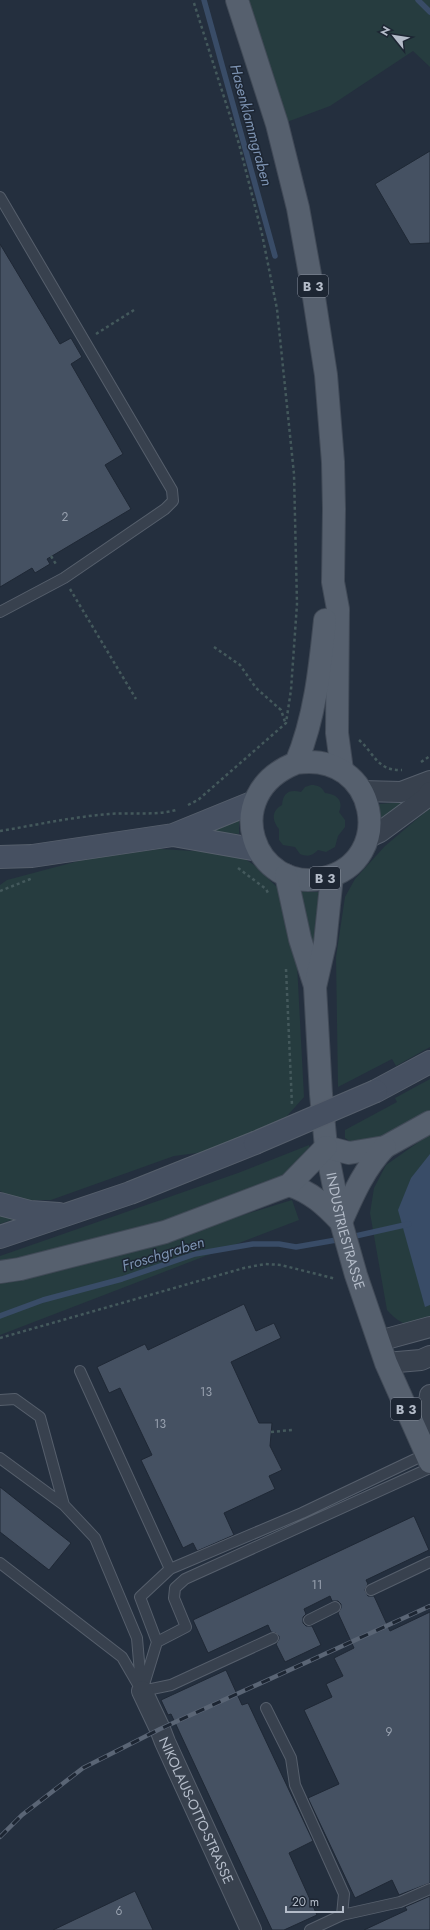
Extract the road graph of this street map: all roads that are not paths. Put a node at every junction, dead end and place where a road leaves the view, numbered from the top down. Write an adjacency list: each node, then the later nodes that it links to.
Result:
1 (238, 0): 3 (main road, B 3)
2 (0, 197): 4 (lane)
3 (333, 582): 5 (main road, B 3); 6 (main road, B 3)
4 (0, 612)
5 (296, 763): 6 (main road, B 3); 10 (main road, B 3)
6 (342, 770): 8 (main road, B 3)
7 (430, 780): 8 (street)
8 (362, 791): 12 (main road, B 3)
9 (430, 792): 12 (street)
10 (254, 802): 11 (main road); 13 (main road, B 3)
11 (173, 834): 13 (main road); 14 (main road)
12 (367, 838): 18 (main road, B 3)
13 (258, 850): 17 (main road, B 3)
14 (32, 856): 15 (main road); 16 (main road)
15 (0, 857)
16 (0, 872)
17 (286, 875): 18 (main road, B 3); 19 (main road, B 3)
18 (332, 876): 19 (main road, B 3)
19 (315, 987): 22 (main road, INDUSTRIESTRASSE / B 3)
20 (430, 1062): 26 (main road, bridge)
21 (430, 1122): 23 (main road)
22 (326, 1147): 23 (main road); 24 (main road); 27 (main road, INDUSTRIESTRASSE / B 3)
23 (385, 1147): 27 (main road)
24 (289, 1185): 27 (main road); 29 (main road)
25 (0, 1204): 26 (main road)
26 (68, 1215): 28 (main road)
27 (341, 1222): 31 (main road, INDUSTRIESTRASSE / B 3)
28 (0, 1237)
29 (0, 1272)
30 (430, 1327): 31 (street)
31 (379, 1341): 33 (main road, INDUSTRIESTRASSE / B 3)
32 (430, 1356): 33 (street)
33 (386, 1363): 38 (main road, INDUSTRIESTRASSE / B 3)
34 (80, 1371): 42 (lane)
35 (430, 1394): 38 (street)
36 (0, 1400): 39 (lane)
37 (0, 1458): 39 (lane)
38 (429, 1462): 42 (lane); 47 (lane)
39 (64, 1505): 48 (lane)
40 (430, 1562): 43 (lane)
41 (0, 1563): 48 (lane)
42 (170, 1569): 47 (lane)
43 (371, 1590)
44 (335, 1607): 45 (lane)
45 (309, 1620)
46 (273, 1638): 48 (lane)
47 (157, 1642): 48 (lane)
48 (142, 1691): 52 (street, NIKOLAUS-OTTO-STRASSE)
49 (266, 1708): 51 (lane)
50 (430, 1889): 51 (lane)
51 (342, 1915): 53 (lane)
52 (251, 1930)
53 (310, 1930)

